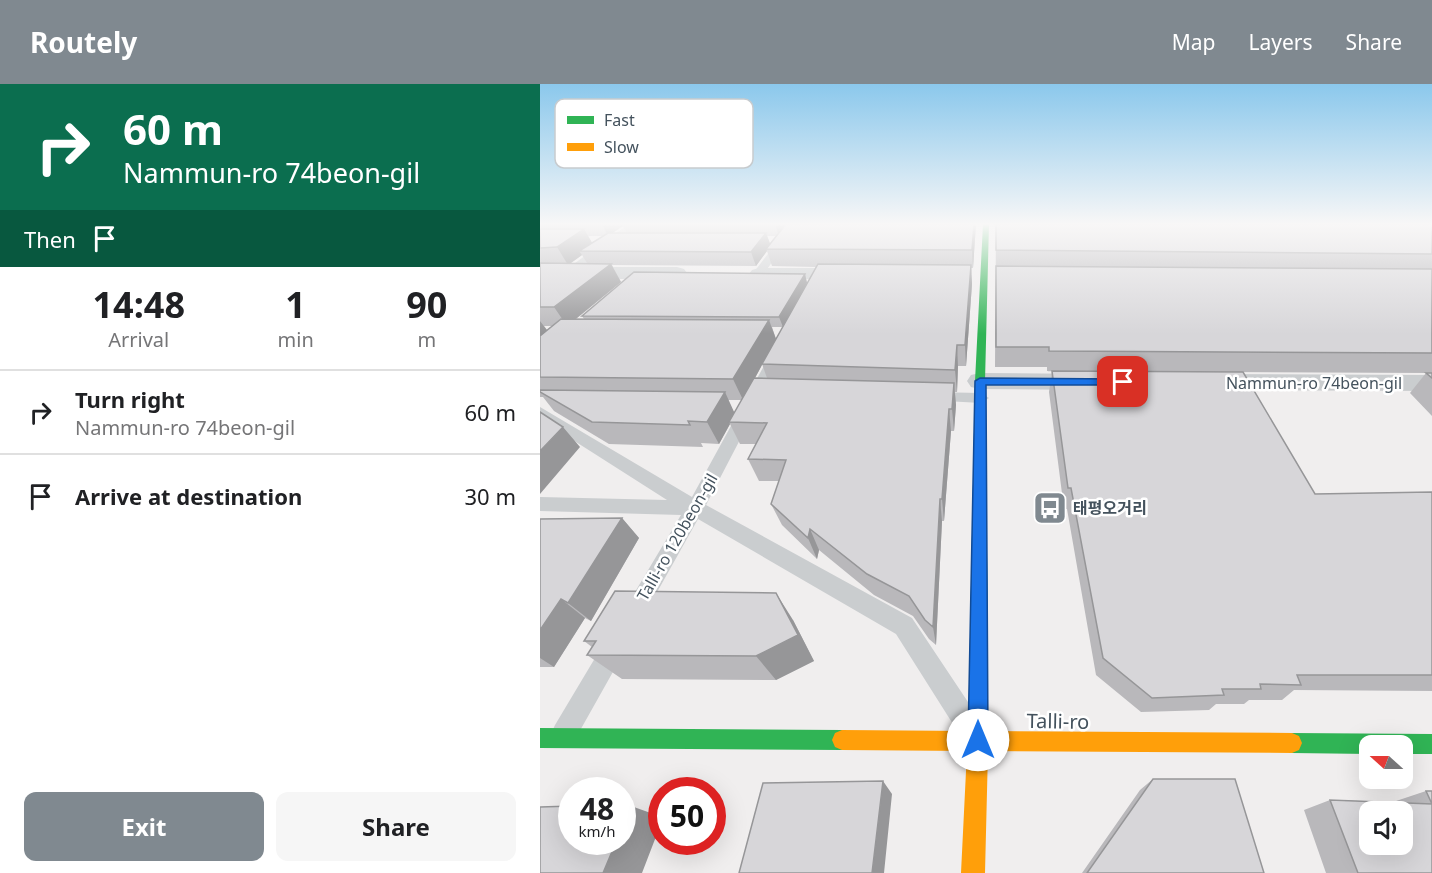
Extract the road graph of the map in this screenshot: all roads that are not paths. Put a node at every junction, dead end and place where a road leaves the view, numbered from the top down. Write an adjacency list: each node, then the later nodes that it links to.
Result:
1 (585, 261): 5 (lane)
2 (768, 261): 9 (lane)
3 (985, 261): 13 (main road)
4 (540, 273): 5 (street)
5 (568, 273): 6 (street)
6 (639, 273): 7 (street); 15 (lane)
7 (699, 273)
8 (735, 273): 9 (street)
9 (758, 274): 10 (street)
10 (820, 274): 11 (street); 16 (lane)
11 (875, 274)
12 (963, 274): 13 (street)
13 (985, 274): 14 (street); 21 (main road)
14 (1009, 275)
15 (622, 288)
16 (809, 294)
17 (788, 333): 24 (lane, Talli-ro 120beon-gil)
18 (1123, 382): 21 (street)
19 (1182, 382): 20 (street, Nammun-ro 74beon-gil)
20 (1432, 383)
21 (981, 390): 23 (lane); 33 (main road)
22 (780, 393): 24 (lane)
23 (922, 396)
24 (753, 399): 27 (lane); 30 (lane, Talli-ro 120beon-gil)
25 (540, 404): 26 (lane)
26 (563, 405)
27 (726, 406)
28 (540, 412): 30 (lane)
29 (540, 504): 30 (lane)
30 (695, 508): 32 (lane, Talli-ro 120beon-gil); 33 (lane)
31 (540, 738): 32 (main road, Talli-ro)
32 (561, 738): 33 (main road, Talli-ro)
33 (978, 740): 34 (main road, Talli-ro); 35 (main road)
34 (1432, 744)
35 (973, 873)

